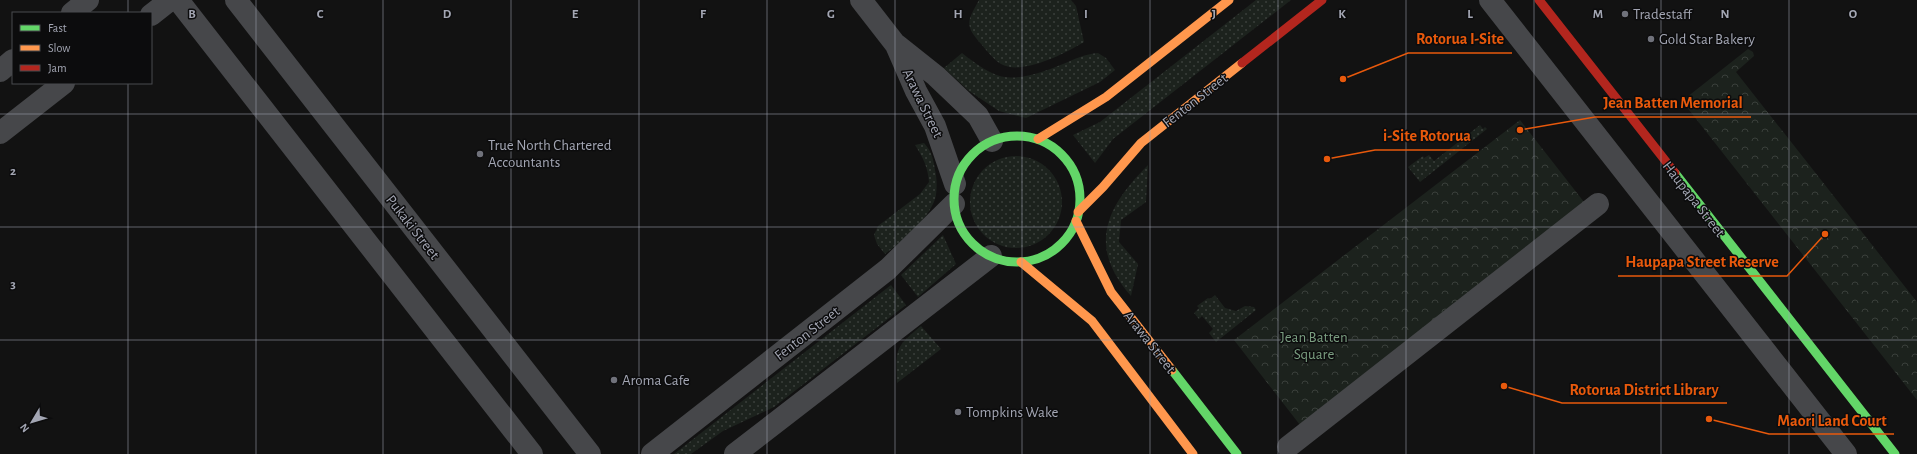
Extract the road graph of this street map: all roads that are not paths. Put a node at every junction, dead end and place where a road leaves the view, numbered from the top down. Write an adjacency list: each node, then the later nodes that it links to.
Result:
1 (88, 0): 10 (street)
2 (170, 0): 11 (street)
3 (178, 0): 25 (street)
4 (236, 0): 26 (street, Pukaki Street)
5 (861, 0): 12 (street, Arawa Street)
6 (1229, 0): 17 (main road)
7 (1322, 0): 21 (main road, Fenton Street)
8 (1490, 0): 31 (street)
9 (1539, 0): 32 (main road, Haupapa Street)
10 (73, 12)
11 (152, 14)
12 (896, 45): 18 (street, Arawa Street); 19 (street, Arawa Street)
13 (12, 61): 14 (street)
14 (0, 70)
15 (63, 84): 16 (street)
16 (0, 133)
17 (1038, 139): 18 (main road); 21 (main road)
18 (992, 141): 19 (main road)
19 (955, 194): 22 (main road); 27 (street, Fenton Street)
20 (1598, 204): 24 (street)
21 (1077, 216): 23 (main road); 30 (main road, Arawa Street)
22 (991, 256): 23 (main road); 28 (street)
23 (1021, 262): 29 (main road)
24 (1288, 447)
25 (532, 454)
26 (590, 454)
27 (652, 454)
28 (735, 454)
29 (1193, 454)
30 (1237, 454)
31 (1846, 454)
32 (1895, 454)

